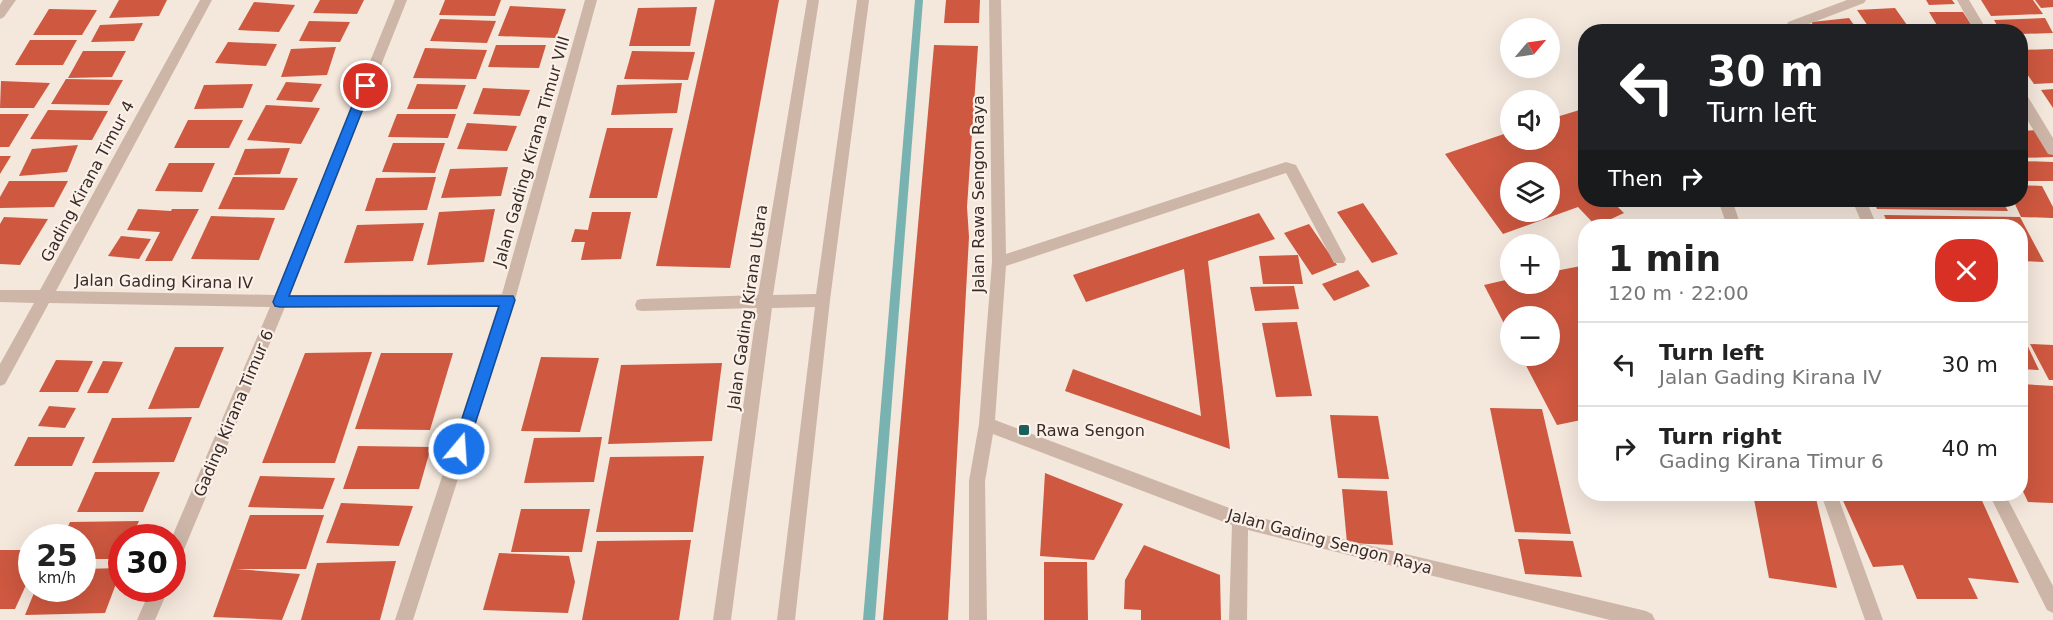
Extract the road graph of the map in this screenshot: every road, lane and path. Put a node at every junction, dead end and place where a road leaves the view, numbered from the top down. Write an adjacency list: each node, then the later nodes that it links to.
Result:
1 (10, 0): 10 (street)
2 (206, 0): 18 (street, Gading Kirana Timur 4)
3 (401, 0): 22 (street, Gading Kirana Timur 6)
4 (591, 0): 19 (street, Jalan Gading Kirana Timur VIII)
5 (813, 0): 21 (street, Jalan Gading Kirana Utara)
6 (863, 0): 20 (street)
7 (995, 0): 16 (street, Jalan Rawa Sengon Raya)
8 (1860, 0): 11 (street)
9 (1963, 0): 12 (street)
10 (0, 14)
11 (1801, 24)
12 (1977, 24)
13 (2028, 109): 14 (street)
14 (2053, 150)
15 (1339, 259): 16 (street)
16 (999, 262): 25 (street, Jalan Rawa Sengon Raya)
17 (0, 296): 18 (street, Jalan Gading Kirana IV)
18 (45, 296): 22 (street, Jalan Gading Kirana IV); 24 (street, Gading Kirana Timur 4)
19 (508, 300): 22 (street, Jalan Gading Kirana IV); 33 (street, Jalan Gading Kirana Timur VIII)
20 (823, 300): 21 (street); 35 (street)
21 (765, 301): 23 (street); 34 (street, Jalan Gading Kirana Utara)
22 (280, 302): 29 (street, Gading Kirana Timur 6)
23 (642, 305)
24 (0, 379)
25 (987, 424): 28 (street, Jalan Gading Sengon Raya); 36 (street, Jalan Rawa Sengon Raya)
26 (1832, 501): 39 (street)
27 (2001, 501): 31 (street)
28 (1240, 520): 37 (street); 38 (street, Jalan Gading Sengon Raya)
29 (186, 525)
30 (154, 602): 32 (street)
31 (2053, 604)
32 (146, 620)
33 (404, 620)
34 (722, 620)
35 (786, 620)
36 (978, 620)
37 (1238, 620)
38 (1641, 620)
39 (1874, 620)

